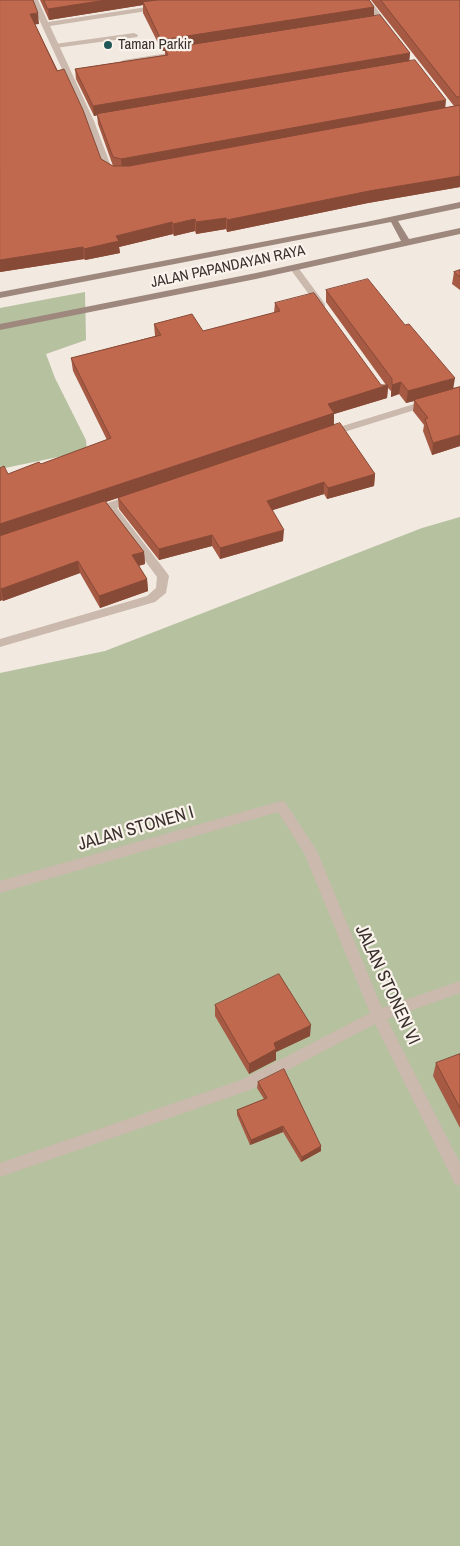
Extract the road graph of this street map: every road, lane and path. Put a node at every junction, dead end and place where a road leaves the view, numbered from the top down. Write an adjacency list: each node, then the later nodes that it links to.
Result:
1 (34, 0): 6 (street)
2 (366, 0): 4 (street)
3 (167, 6): 6 (street)
4 (381, 21): 5 (street); 8 (street)
5 (371, 23)
6 (45, 25): 9 (street)
7 (134, 35): 9 (street)
8 (393, 36)
9 (55, 46): 13 (street)
10 (194, 51): 11 (street)
11 (116, 63)
12 (76, 69): 13 (street)
13 (66, 71): 15 (street)
14 (99, 119): 15 (street)
15 (90, 121): 16 (street)
16 (120, 174)
17 (460, 205): 18 (main road, JALAN PAPANDAYAN RAYA)
18 (393, 219): 20 (main road); 22 (main road, JALAN PAPANDAYAN RAYA)
19 (460, 231): 20 (main road, JALAN PAPANDAYAN RAYA)
20 (407, 243): 21 (main road, JALAN PAPANDAYAN RAYA)
21 (294, 268): 23 (street); 24 (main road, JALAN PAPANDAYAN RAYA)
22 (0, 295)
23 (328, 315)
24 (0, 327)
25 (460, 393): 26 (street)
26 (315, 438)
27 (141, 495): 28 (street)
28 (110, 507): 29 (street); 30 (street)
29 (83, 516)
30 (0, 643)
31 (281, 806): 32 (street, JALAN STONEN I); 34 (street, JALAN STONEN VI)
32 (0, 887)
33 (460, 987): 34 (street)
34 (378, 1016): 35 (street); 36 (street, JALAN STONEN VI)
35 (0, 1170)
36 (460, 1179)

